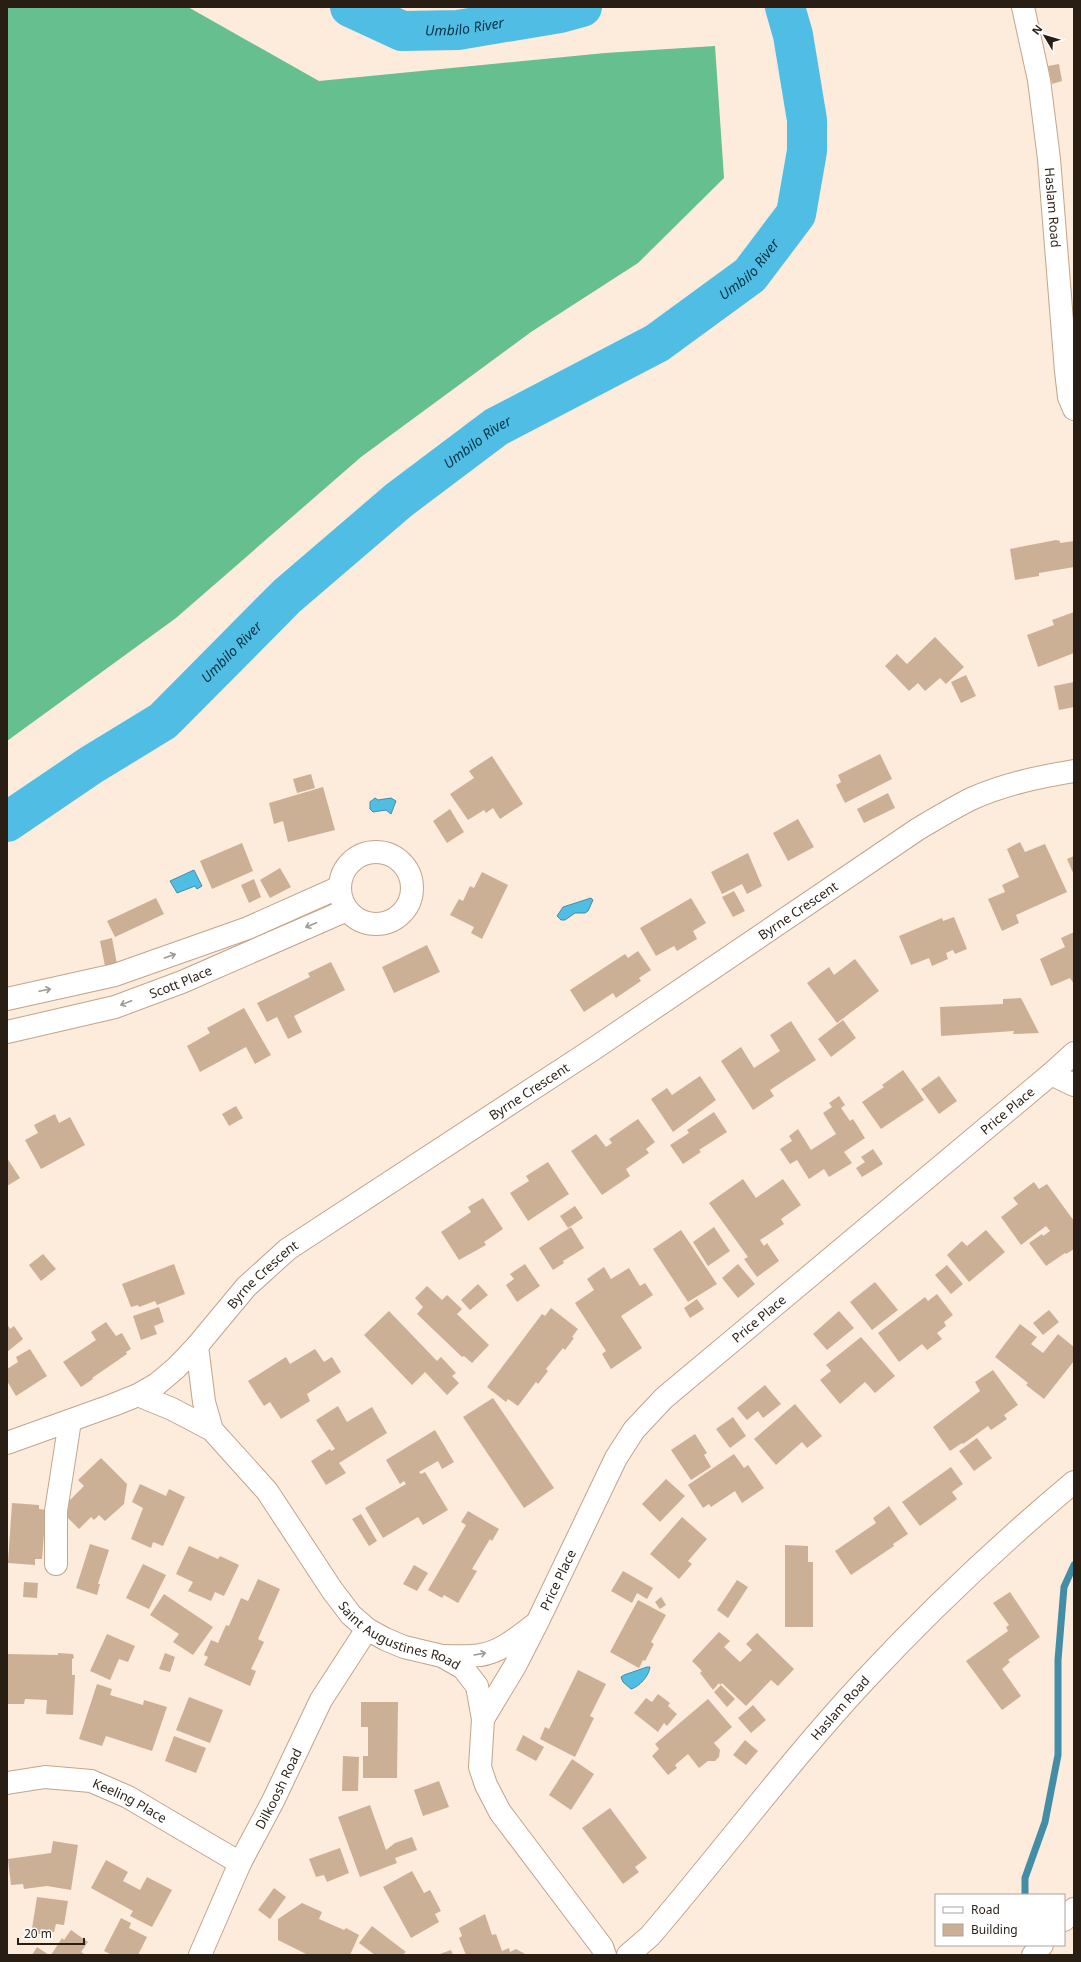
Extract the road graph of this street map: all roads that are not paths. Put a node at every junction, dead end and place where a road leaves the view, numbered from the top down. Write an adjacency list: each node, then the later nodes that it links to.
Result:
1 (1023, 7): 2 (street, Haslam Road)
2 (1070, 353): 3 (street, Haslam Road)
3 (1074, 409)
4 (1074, 771): 14 (street, Byrne Crescent)
5 (340, 886): 6 (street); 6 (street); 7 (street, Scott Place)
6 (347, 910): 8 (street, Scott Place, one-way to 8)
7 (248, 928): 8 (street); 9 (street, Scott Place, one-way to 7)
8 (254, 950): 10 (street, Scott Place, one-way to 10)
9 (7, 999)
10 (7, 1032)
11 (1074, 1052): 12 (street, Price Place)
12 (1051, 1074): 13 (street); 21 (street, Price Place)
13 (1074, 1086)
14 (197, 1346): 15 (street, Byrne Crescent); 17 (street, Saint Augustines Road)
15 (138, 1395): 16 (street, Byrne Crescent); 17 (street, Saint Augustines Road)
16 (70, 1421): 18 (street, Byrne Crescent); 20 (street)
17 (212, 1430): 22 (street, Saint Augustines Road)
18 (7, 1443)
19 (1074, 1482): 32 (street, Haslam Road)
20 (56, 1564)
21 (538, 1621): 23 (street, Price Place, one-way to 21); 24 (street, Price Place)
22 (368, 1629): 23 (street, Saint Augustines Road); 26 (street, Dilkoosh Road)
23 (442, 1656): 24 (street, Saint Augustines Road)
24 (484, 1719): 31 (street, Saint Augustines Road)
25 (7, 1783): 26 (street, Keeling Place)
26 (240, 1863): 30 (street, Dilkoosh Road)
27 (1074, 1909): 28 (street)
28 (1065, 1919)
29 (1041, 1946): 33 (street)
30 (200, 1955)
31 (605, 1955)
32 (628, 1955)
33 (1033, 1955)

